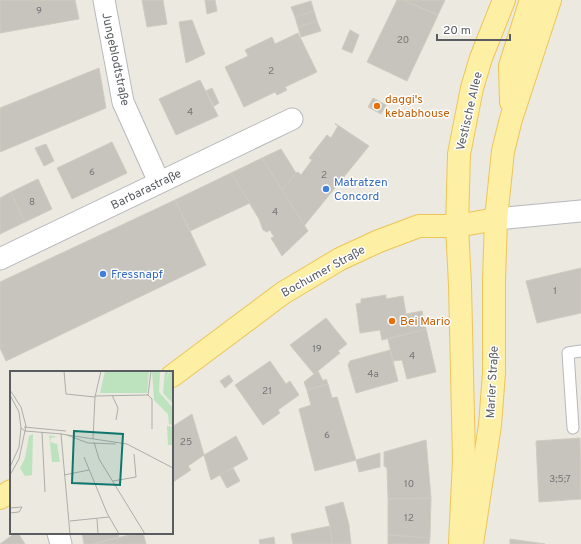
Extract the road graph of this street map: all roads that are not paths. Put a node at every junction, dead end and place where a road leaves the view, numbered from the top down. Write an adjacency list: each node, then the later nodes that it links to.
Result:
1 (104, 0): 7 (street, Jungeblodtstraße)
2 (504, 0): 10 (main road, Vestische Allee)
3 (530, 0): 6 (main road)
4 (550, 0): 6 (main road)
5 (292, 119): 7 (street, Barbarastraße)
6 (511, 120): 9 (main road)
7 (159, 182): 11 (street, Barbarastraße)
8 (581, 211): 9 (street)
9 (496, 219): 10 (main road, Bochumer Straße); 20 (main road, Marler Straße)
10 (457, 226): 13 (main road, Bochumer Straße); 19 (main road)
11 (0, 259)
12 (581, 351): 14 (lane)
13 (173, 375)
14 (573, 428)
15 (10, 492): 16 (main road)
16 (0, 498)
17 (58, 534): 18 (street)
18 (61, 544)
19 (460, 544)
20 (472, 544)

